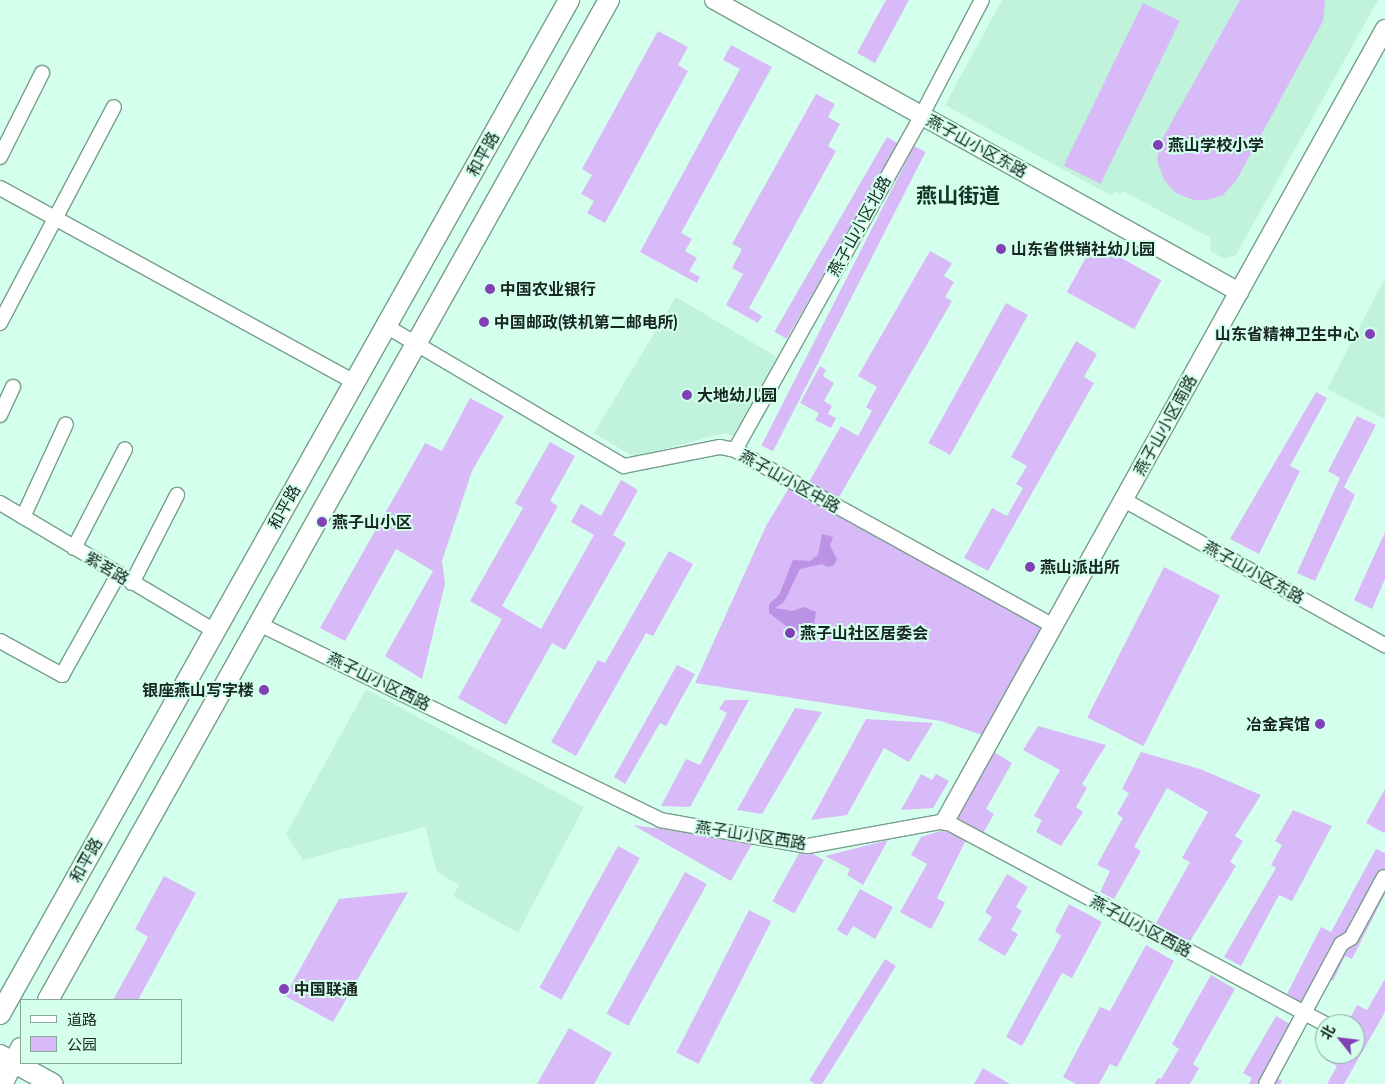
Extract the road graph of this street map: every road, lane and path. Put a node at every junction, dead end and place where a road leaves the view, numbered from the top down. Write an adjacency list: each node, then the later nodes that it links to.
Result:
1 (569, 0): 14 (main road, 和平路)
2 (609, 0): 15 (main road)
3 (714, 0): 8 (street, 燕子山小区东路)
4 (982, 0): 8 (street, 燕子山小区北路)
5 (1385, 29): 12 (street, 燕子山小区南路)
6 (42, 73): 9 (street)
7 (114, 107): 11 (street)
8 (920, 115): 12 (street, 燕子山小区东路); 21 (street, 燕子山小区北路)
9 (0, 157)
10 (0, 188): 11 (street)
11 (53, 217): 13 (street); 16 (street)
12 (1240, 292): 23 (street, 燕子山小区南路)
13 (0, 322)
14 (386, 326): 15 (street, 燕子山小区中路); 16 (main road, 和平路)
15 (417, 342): 21 (street, 燕子山小区中路); 29 (main road)
16 (354, 382): 31 (main road, 和平路)
17 (13, 387): 18 (street)
18 (0, 415)
19 (66, 424): 25 (street)
20 (125, 449): 26 (street)
21 (735, 450): 30 (street, 燕子山小区中路)
22 (177, 496): 28 (street)
23 (1124, 500): 30 (street, 燕子山小区南路); 33 (street, 燕子山小区东路)
24 (0, 504): 25 (street, 紫茗路)
25 (23, 517): 26 (street, 紫茗路)
26 (74, 548): 27 (street, 紫茗路)
27 (118, 575): 28 (street, 紫茗路); 32 (street)
28 (132, 583): 31 (street, 紫茗路)
29 (259, 624): 34 (street, 燕子山小区西路); 36 (main road)
30 (1054, 626): 34 (street, 燕子山小区南路)
31 (215, 631): 38 (main road, 和平路)
32 (0, 641)
33 (1385, 645)
34 (945, 821): 37 (street, 燕子山小区西路)
35 (1384, 877): 37 (street)
36 (49, 999)
37 (1303, 1012): 39 (street, 燕子山小区西路); 42 (street)
38 (0, 1014)
39 (1315, 1019)
40 (9, 1069): 41 (main road)
41 (53, 1084)
42 (1266, 1084)

